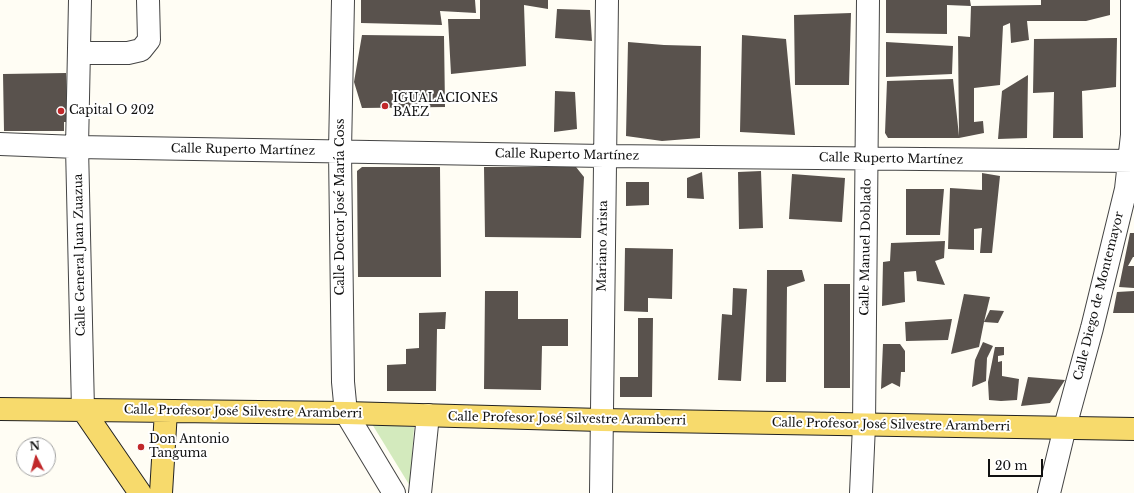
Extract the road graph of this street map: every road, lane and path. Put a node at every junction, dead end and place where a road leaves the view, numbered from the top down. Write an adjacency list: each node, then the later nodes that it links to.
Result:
1 (80, 0): 7 (street, Calle General Juan Zuazua)
2 (148, 0): 7 (street)
3 (343, 0): 10 (street, Calle Doctor José María Coss)
4 (607, 0): 11 (street, Mariano Arista)
5 (868, 0): 12 (street, Calle Manuel Doblado)
6 (1132, 0): 13 (street, Calle Diego de Montemayor)
7 (79, 53): 9 (street, Calle General Juan Zuazua)
8 (0, 144): 9 (street, Calle Ruperto Martínez)
9 (78, 147): 10 (street, Calle Ruperto Martínez); 15 (street, Calle General Juan Zuazua)
10 (340, 151): 11 (street, Calle Ruperto Martínez); 17 (street, Calle Doctor José María Coss)
11 (604, 156): 12 (street, Calle Ruperto Martínez); 19 (street, Mariano Arista)
12 (867, 159): 13 (street, Calle Ruperto Martínez); 20 (street, Calle Manuel Doblado)
13 (1132, 161): 21 (street, Calle Diego de Montemayor)
14 (0, 409): 15 (main road, Calle Profesor José Silvestre Aramberri)
15 (83, 410): 16 (main road, Calle Profesor José Silvestre Aramberri); 23 (main road)
16 (166, 411): 17 (main road, Calle Profesor José Silvestre Aramberri); 24 (main road)
17 (346, 413): 18 (main road, Calle Profesor José Silvestre Aramberri); 25 (street)
18 (428, 416): 19 (main road, Calle Profesor José Silvestre Aramberri); 26 (street)
19 (601, 420): 20 (main road, Calle Profesor José Silvestre Aramberri); 27 (street, Mariano Arista)
20 (864, 425): 21 (main road, Calle Profesor José Silvestre Aramberri); 28 (street, Calle Manuel Doblado)
21 (1064, 427): 22 (main road, Calle Profesor José Silvestre Aramberri); 29 (street, Calle Diego de Montemayor)
22 (1134, 428)
23 (140, 493)
24 (161, 493)
25 (394, 493)
26 (420, 493)
27 (601, 493)
28 (861, 493)
29 (1050, 493)

